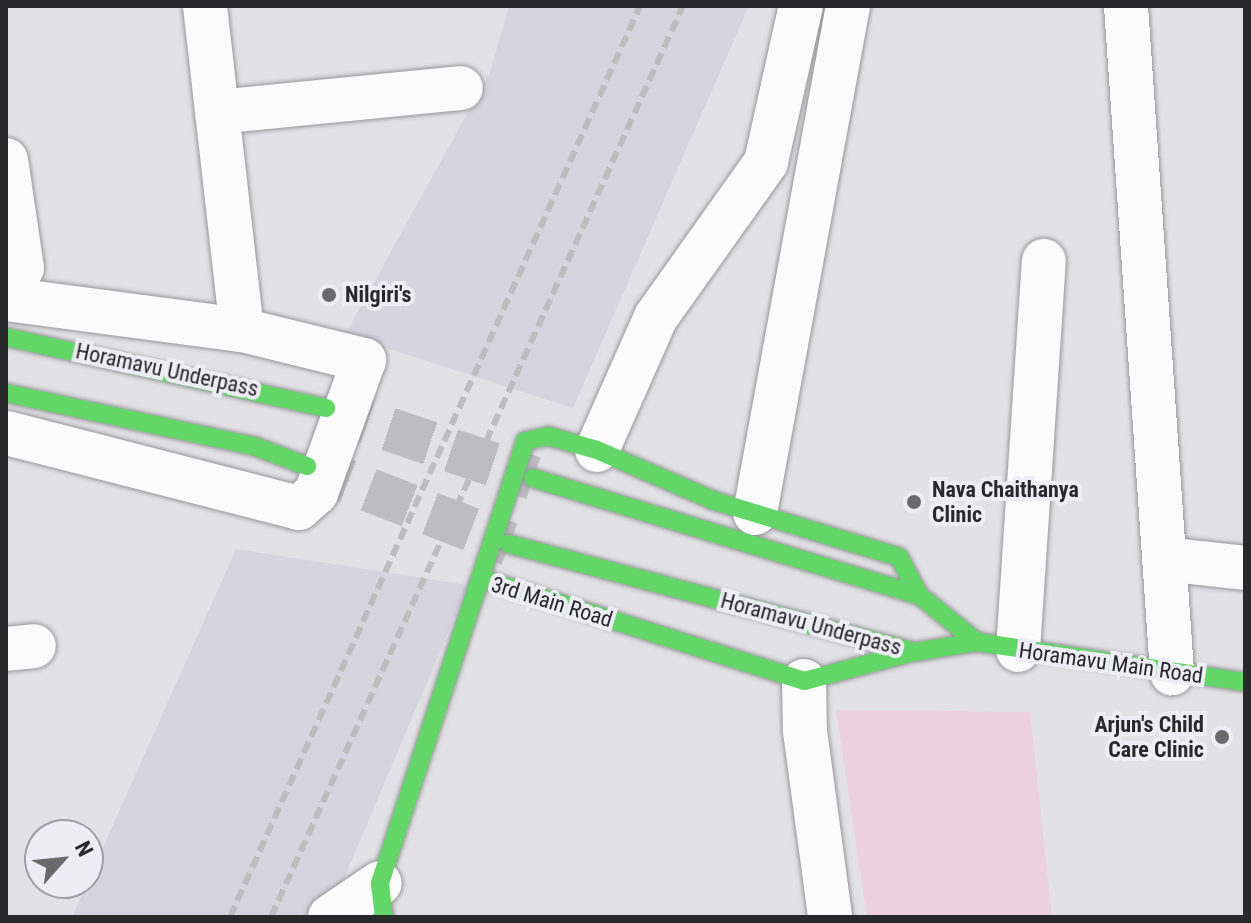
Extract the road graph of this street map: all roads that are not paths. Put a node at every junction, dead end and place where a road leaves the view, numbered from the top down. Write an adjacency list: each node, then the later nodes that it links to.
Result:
1 (205, 6): 6 (street)
2 (801, 6): 15 (street)
3 (848, 6): 18 (street)
4 (1126, 6): 20 (street)
5 (461, 88): 6 (street)
6 (217, 112): 10 (street)
7 (6, 160): 9 (street)
8 (1044, 261): 24 (street)
9 (6, 297): 10 (street)
10 (242, 330): 14 (street)
11 (6, 337): 13 (main road, Horamavu Underpass)
12 (6, 393): 16 (main road)
13 (326, 408)
14 (6, 433)
15 (597, 450): 18 (main road); 22 (main road)
16 (307, 466)
17 (533, 478): 23 (main road)
18 (755, 513): 23 (main road)
19 (509, 544): 25 (main road, Horamavu Underpass)
20 (1164, 559): 21 (street); 26 (street)
21 (1245, 568)
22 (483, 579): 27 (main road, 3rd Main Road); 29 (main road, 3rd Main Road)
23 (919, 595): 24 (main road)
24 (997, 646): 25 (main road, Horamavu Underpass); 26 (main road, Horamavu Main Road)
25 (915, 652): 27 (main road)
26 (1172, 673): 28 (main road, Horamavu Main Road)
27 (804, 681): 31 (street)
28 (1245, 682)
29 (382, 900): 30 (street)
30 (330, 917)
31 (830, 917)

